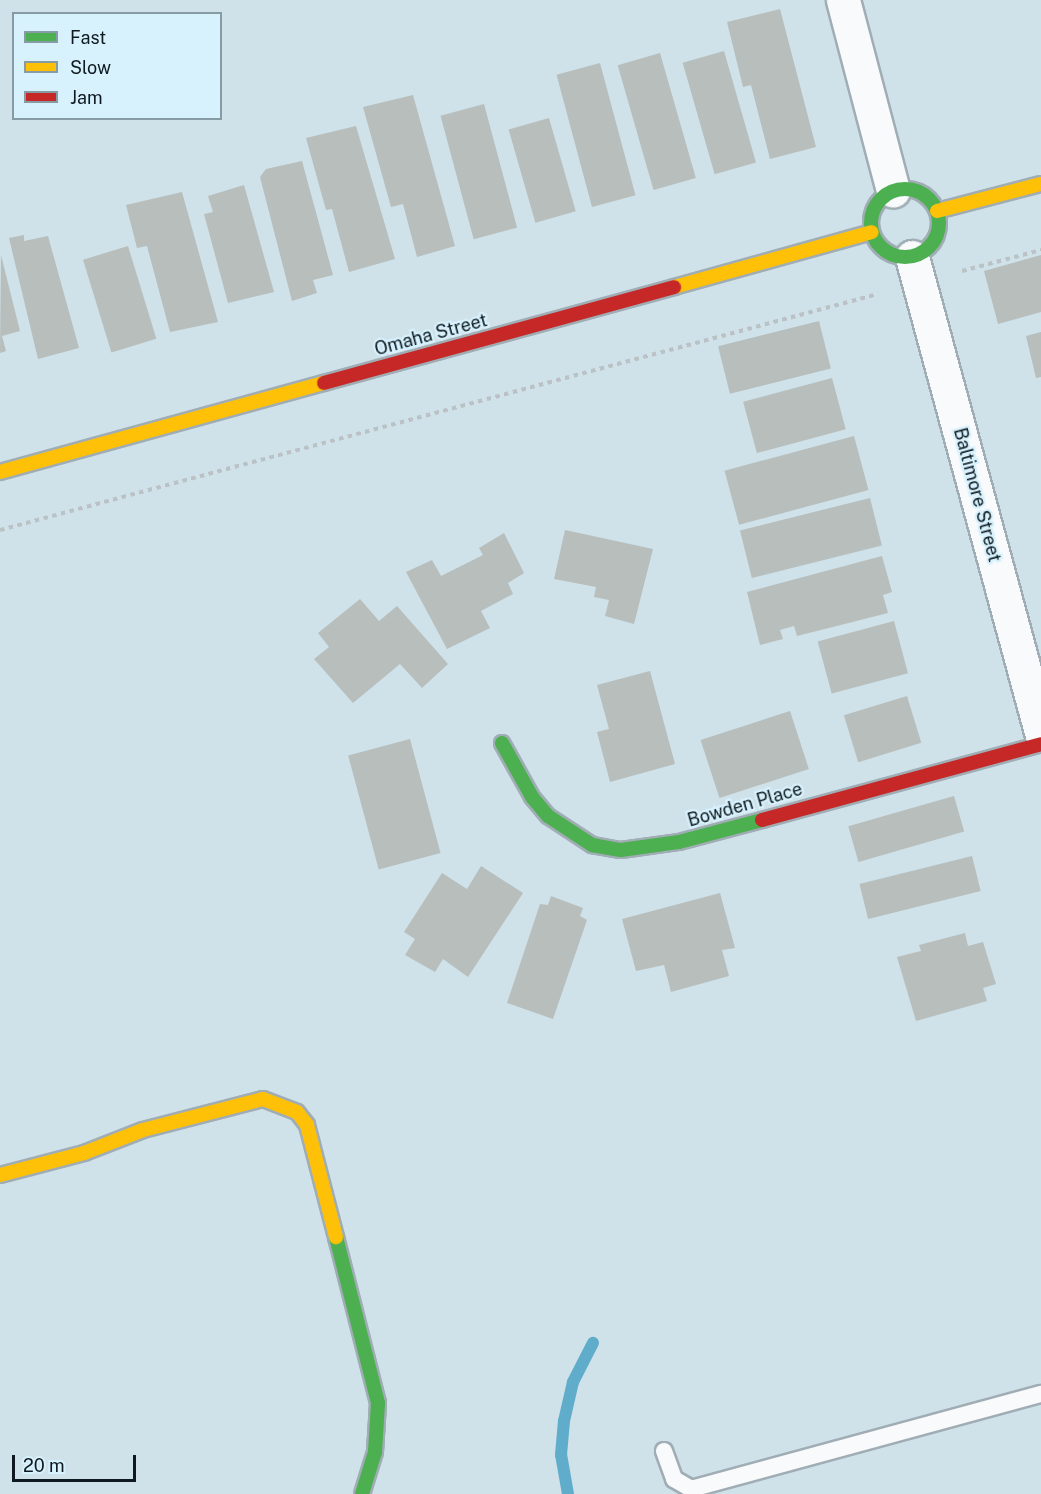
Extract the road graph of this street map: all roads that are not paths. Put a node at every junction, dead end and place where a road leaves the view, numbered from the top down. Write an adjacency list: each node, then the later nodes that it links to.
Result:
1 (843, 0): 3 (street)
2 (1041, 184): 4 (street)
3 (893, 191): 4 (street); 5 (street)
4 (938, 212): 6 (street)
5 (872, 232): 6 (street); 7 (street, Omaha Street)
6 (912, 257): 8 (street, Baltimore Street)
7 (0, 472)
8 (1041, 733)
9 (502, 743): 10 (street, Bowden Place)
10 (1041, 744)
11 (0, 1175): 14 (street)
12 (1041, 1394): 13 (lane)
13 (664, 1451)
14 (362, 1494)

